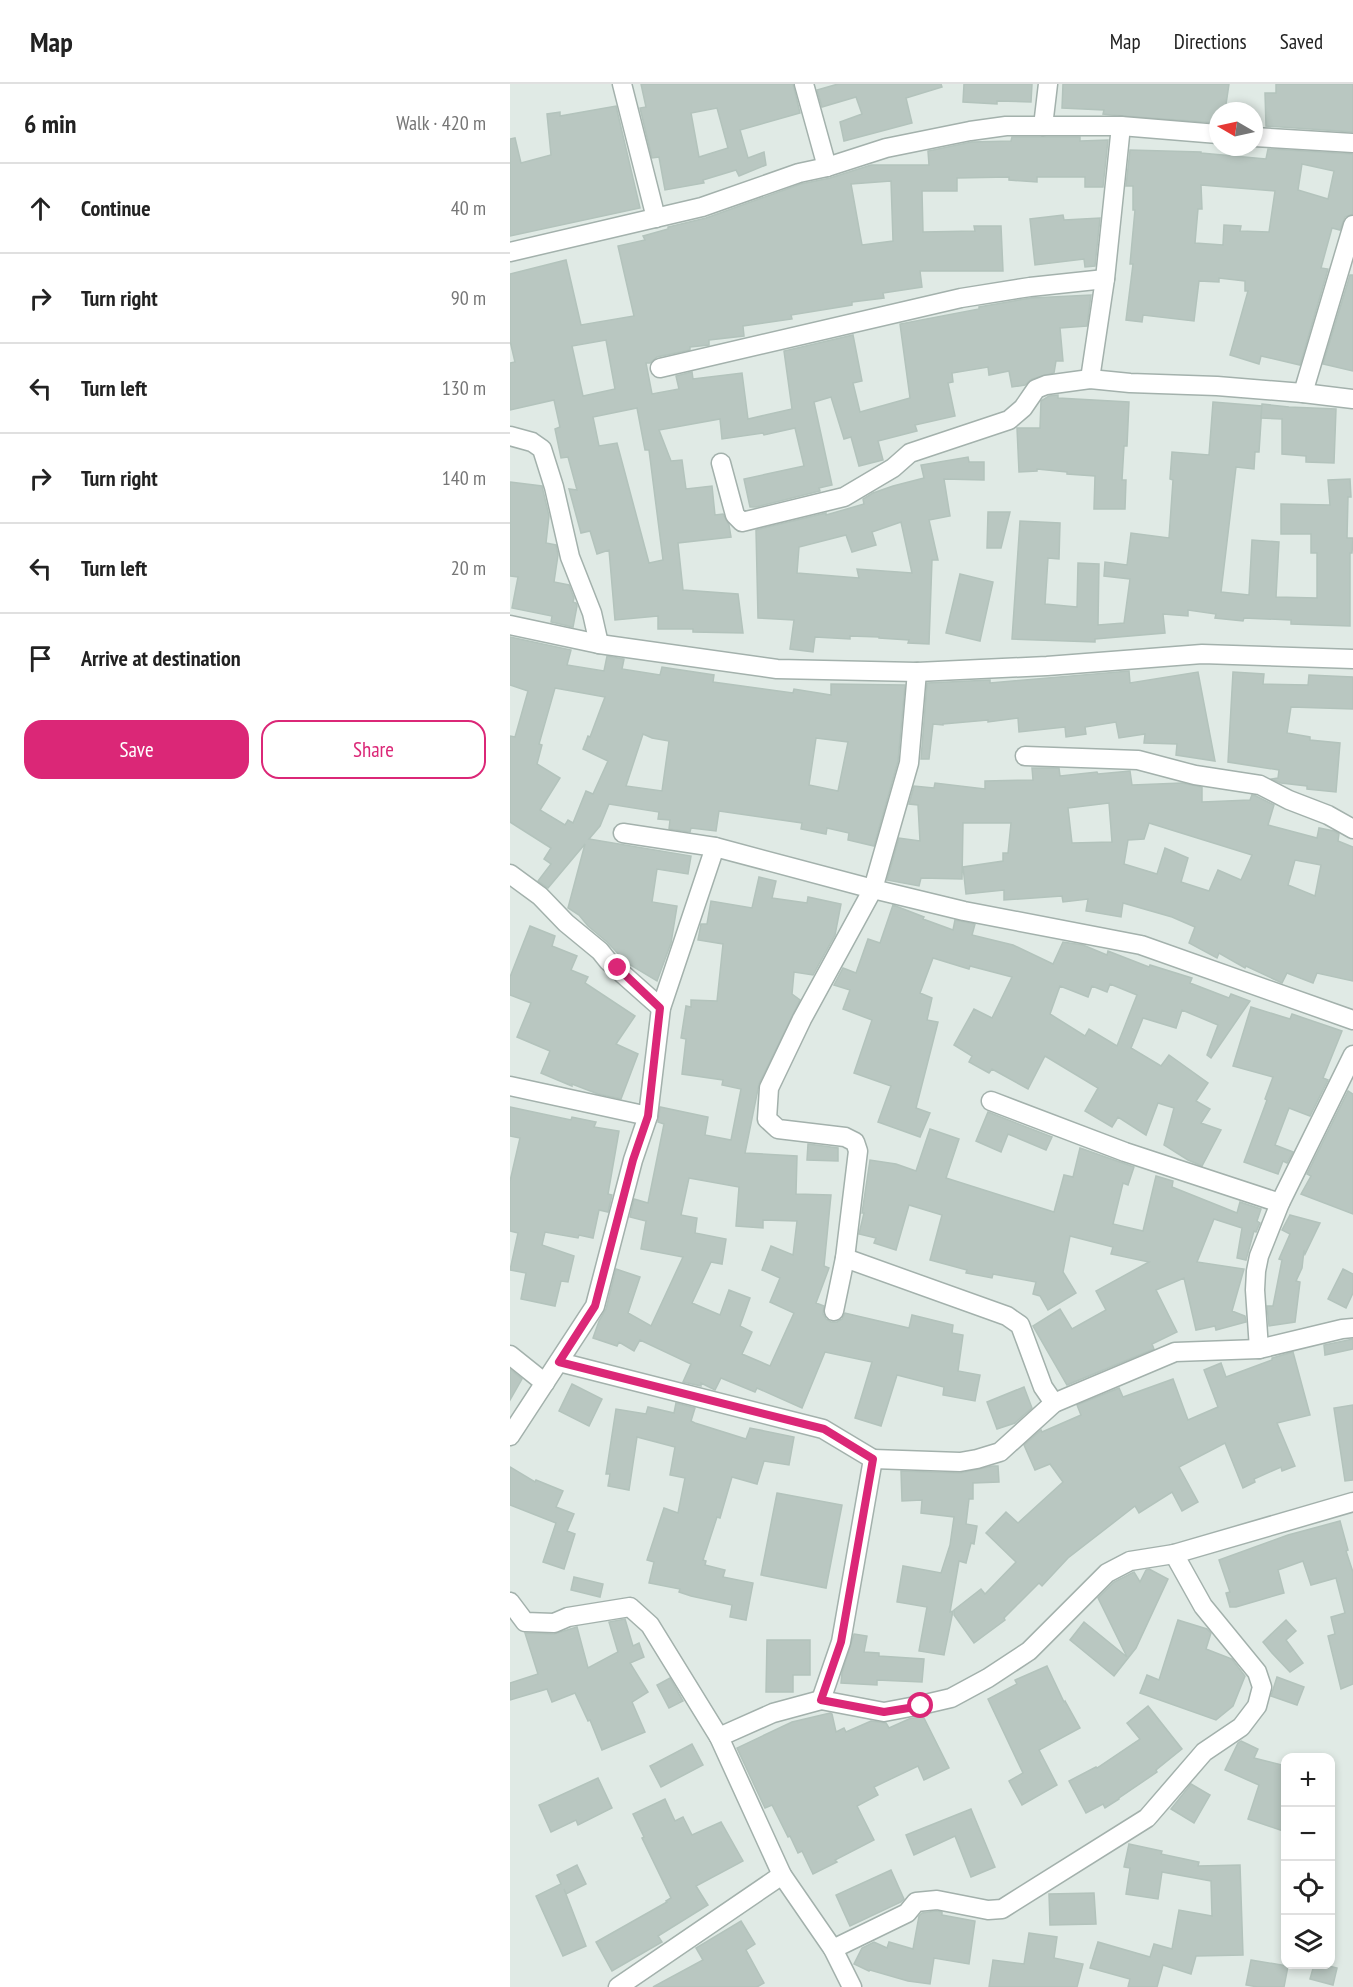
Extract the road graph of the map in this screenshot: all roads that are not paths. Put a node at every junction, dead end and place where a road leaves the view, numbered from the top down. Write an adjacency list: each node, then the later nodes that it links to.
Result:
1 (622, 84): 10 (street)
2 (804, 84): 9 (street)
3 (1048, 84): 4 (street)
4 (1042, 126): 5 (street); 9 (street)
5 (1121, 126): 6 (street); 13 (street)
6 (1209, 133)
7 (1263, 138): 8 (street)
8 (1353, 143)
9 (827, 167): 10 (street)
10 (656, 218): 12 (street)
11 (1353, 225): 16 (street)
12 (510, 252)
13 (1106, 279): 14 (street); 15 (street)
14 (660, 368)
15 (1090, 379): 16 (street); 19 (street)
16 (1303, 393): 17 (street)
17 (1353, 399)
18 (510, 436): 21 (street)
19 (721, 463)
20 (510, 625): 21 (street)
21 (599, 645): 23 (street)
22 (1353, 659): 23 (street)
23 (917, 672): 29 (street)
24 (1025, 756): 25 (street)
25 (1353, 829)
26 (623, 833): 27 (street)
27 (715, 847): 29 (street); 30 (street)
28 (510, 874): 30 (street)
29 (873, 889): 31 (street); 37 (street)
30 (660, 1008): 35 (street)
31 (1353, 1020)
32 (1353, 1055): 36 (street)
33 (510, 1086): 35 (street)
34 (991, 1101): 36 (street)
35 (648, 1116): 42 (street)
36 (1280, 1203): 40 (street)
37 (845, 1258): 38 (street); 44 (street)
38 (834, 1311)
39 (1353, 1328): 40 (street)
40 (1259, 1349): 44 (street)
41 (510, 1355): 43 (street)
42 (559, 1362): 43 (street); 46 (street)
43 (545, 1383): 45 (street)
44 (1054, 1403): 46 (street)
45 (510, 1436)
46 (873, 1459): 50 (street)
47 (1353, 1502): 48 (street)
48 (1174, 1554): 50 (street); 53 (street)
49 (510, 1602): 51 (street)
50 (821, 1700): 51 (street)
51 (718, 1737): 52 (street)
52 (783, 1875): 53 (street); 54 (street)
53 (833, 1949): 55 (street)
54 (618, 1987)
55 (852, 1987)

